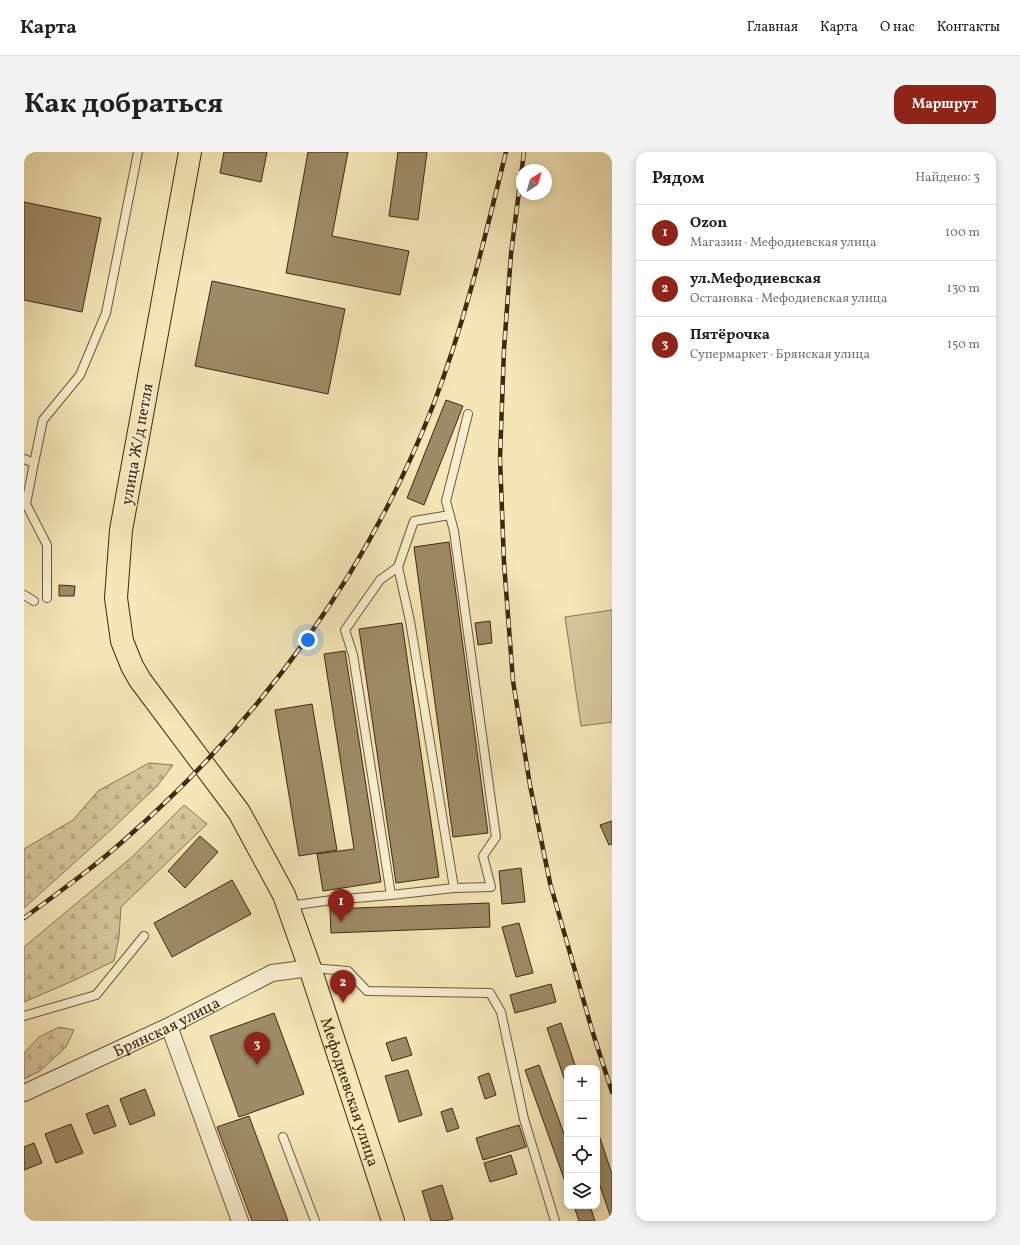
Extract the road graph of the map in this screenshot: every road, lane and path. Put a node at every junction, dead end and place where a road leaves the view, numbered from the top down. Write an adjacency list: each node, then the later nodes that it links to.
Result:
1 (138, 152): 5 (lane)
2 (190, 152): 13 (main road, улица Ж/д петля)
3 (468, 414): 6 (lane)
4 (24, 459): 5 (lane)
5 (34, 463): 9 (lane)
6 (450, 515): 7 (lane); 11 (lane)
7 (398, 567): 11 (lane); 12 (lane)
8 (24, 595): 10 (lane)
9 (47, 598)
10 (34, 601)
11 (454, 888): 12 (lane)
12 (391, 895): 13 (lane)
13 (286, 900): 15 (main road, Мефодиевская улица)
14 (144, 936): 16 (lane)
15 (310, 968): 17 (street, Брянская улица); 22 (main road, Мефодиевская улица); 23 (lane)
16 (24, 1016)
17 (169, 1026): 18 (street, Брянская улица); 20 (street)
18 (24, 1093)
19 (283, 1137): 21 (lane)
20 (240, 1221)
21 (315, 1221)
22 (393, 1221)
23 (555, 1221)

